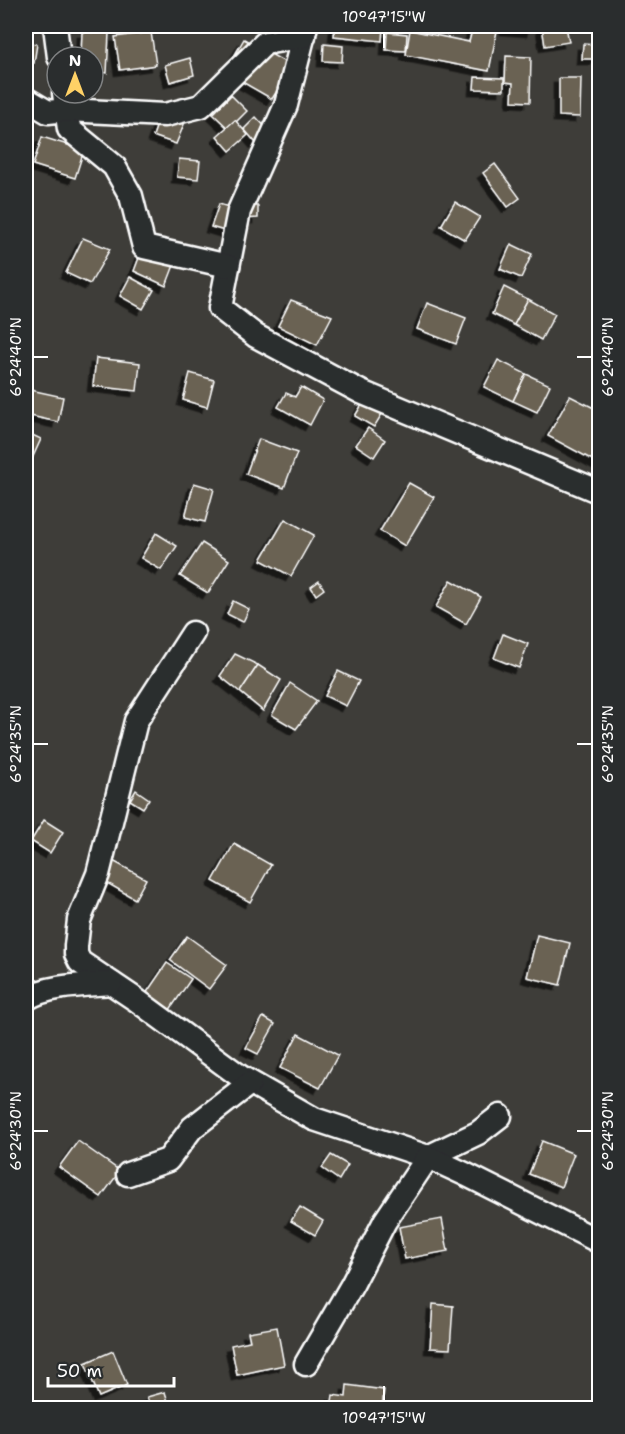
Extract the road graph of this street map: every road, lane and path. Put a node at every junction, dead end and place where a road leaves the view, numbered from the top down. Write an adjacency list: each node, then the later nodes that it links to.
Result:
1 (55, 26): 3 (street)
2 (305, 31): 7 (street); 8 (street)
3 (57, 45)
4 (26, 99): 5 (street)
5 (60, 105)
6 (65, 105): 8 (street)
7 (88, 105)
8 (228, 266): 9 (street)
9 (600, 492)
10 (193, 633): 11 (street)
11 (111, 983): 12 (street); 13 (street)
12 (26, 999)
13 (250, 1083): 15 (street); 16 (street)
14 (500, 1116): 15 (street)
15 (428, 1157): 17 (street); 18 (street)
16 (128, 1174)
17 (600, 1242)
18 (306, 1364)

